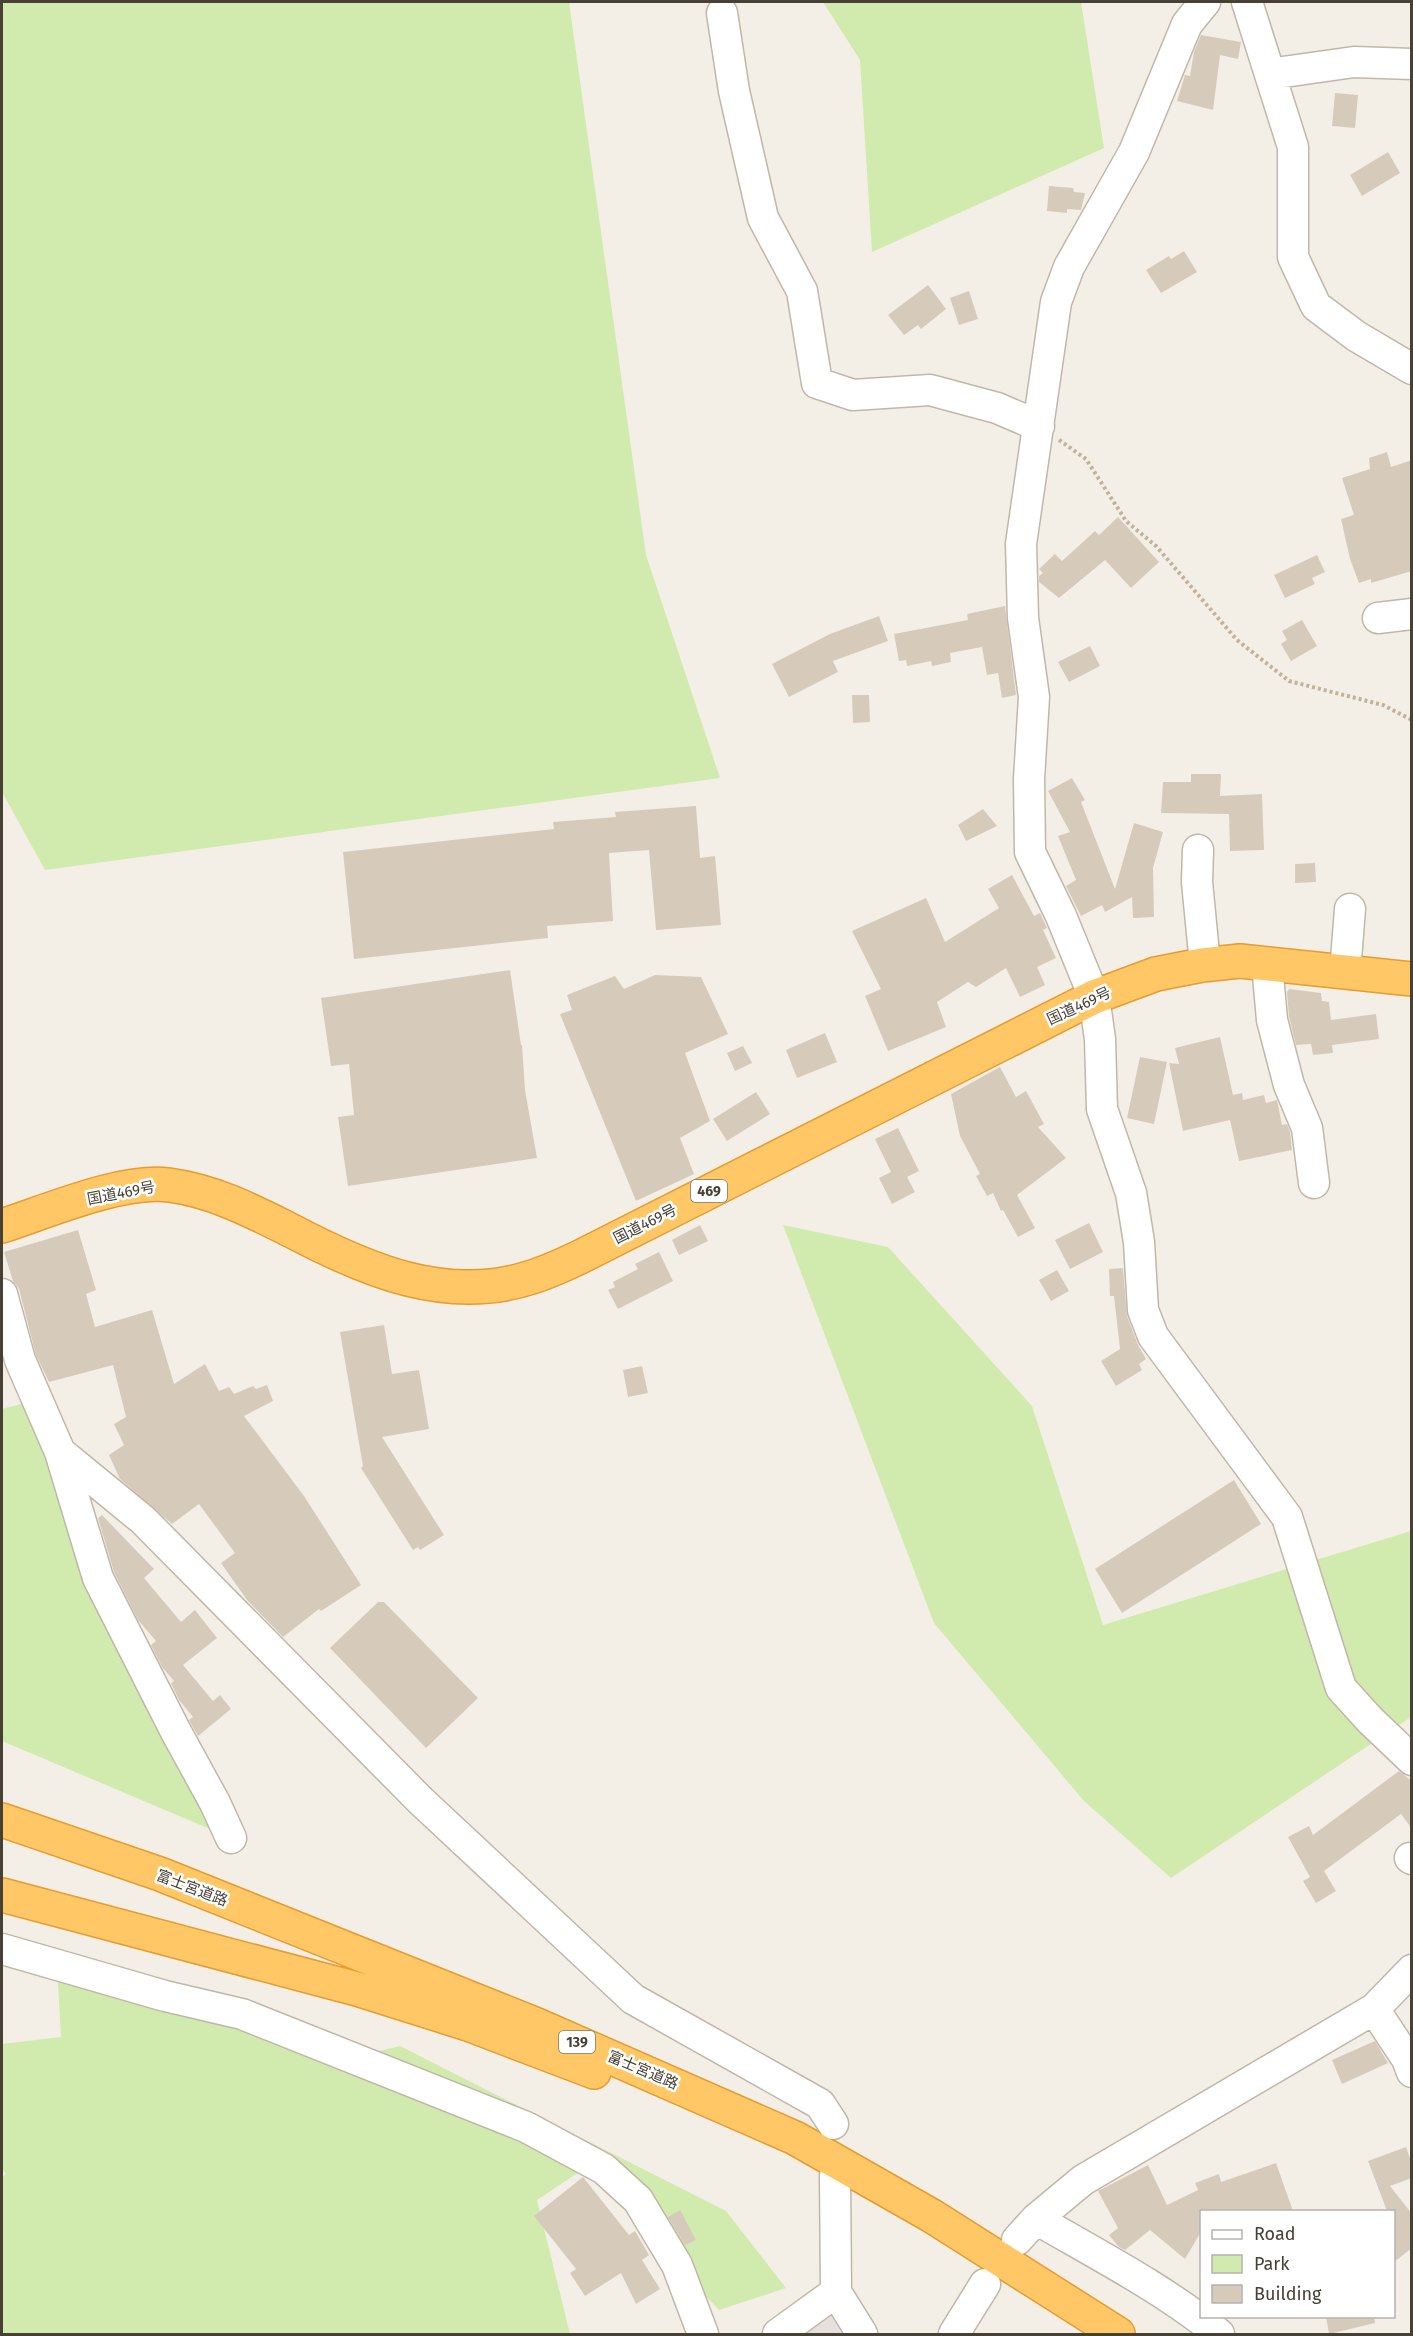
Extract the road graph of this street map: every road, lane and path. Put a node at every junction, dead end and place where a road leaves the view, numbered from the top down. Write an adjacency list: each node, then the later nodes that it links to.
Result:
1 (1205, 2): 7 (street)
2 (1247, 2): 5 (street)
3 (722, 13): 7 (street)
4 (1412, 64): 5 (street)
5 (1270, 74): 6 (street)
6 (1412, 369)
7 (1039, 426): 10 (path); 17 (street)
8 (1412, 614): 9 (street)
9 (1378, 618)
10 (1412, 720)
11 (1198, 850): 13 (street)
12 (1350, 909): 15 (street)
13 (1205, 964): 14 (highway, 国道469号 / 469); 17 (highway, 国道469号 / 469)
14 (1267, 964): 15 (highway, 国道469号 / 469); 18 (street)
15 (1345, 972): 16 (highway, 国道469号 / 469)
16 (1412, 979)
17 (1094, 997): 19 (highway, 国道469号 / 469); 22 (street)
18 (1314, 1183)
19 (2, 1226)
20 (2, 1294): 21 (street)
21 (60, 1452): 25 (street); 32 (street)
22 (1412, 1760)
23 (2, 1796): 26 (highway)
24 (2, 1820): 26 (highway, 富士宮道路 / 139)
25 (231, 1838)
26 (160, 1875): 33 (highway, 富士宮道路 / 139)
27 (2, 1895): 33 (highway)
28 (2, 1949): 37 (street)
29 (1412, 1970): 30 (street)
30 (1374, 2009): 31 (street); 42 (street)
31 (1412, 2072)
32 (833, 2124)
33 (795, 2138): 41 (highway, 富士宮道路 / 139)
34 (834, 2176): 36 (street)
35 (985, 2284): 40 (street)
36 (836, 2292): 38 (street); 39 (street)
37 (703, 2334)
38 (778, 2334)
39 (862, 2334)
40 (954, 2334)
41 (1118, 2334)
42 (1219, 2334)

